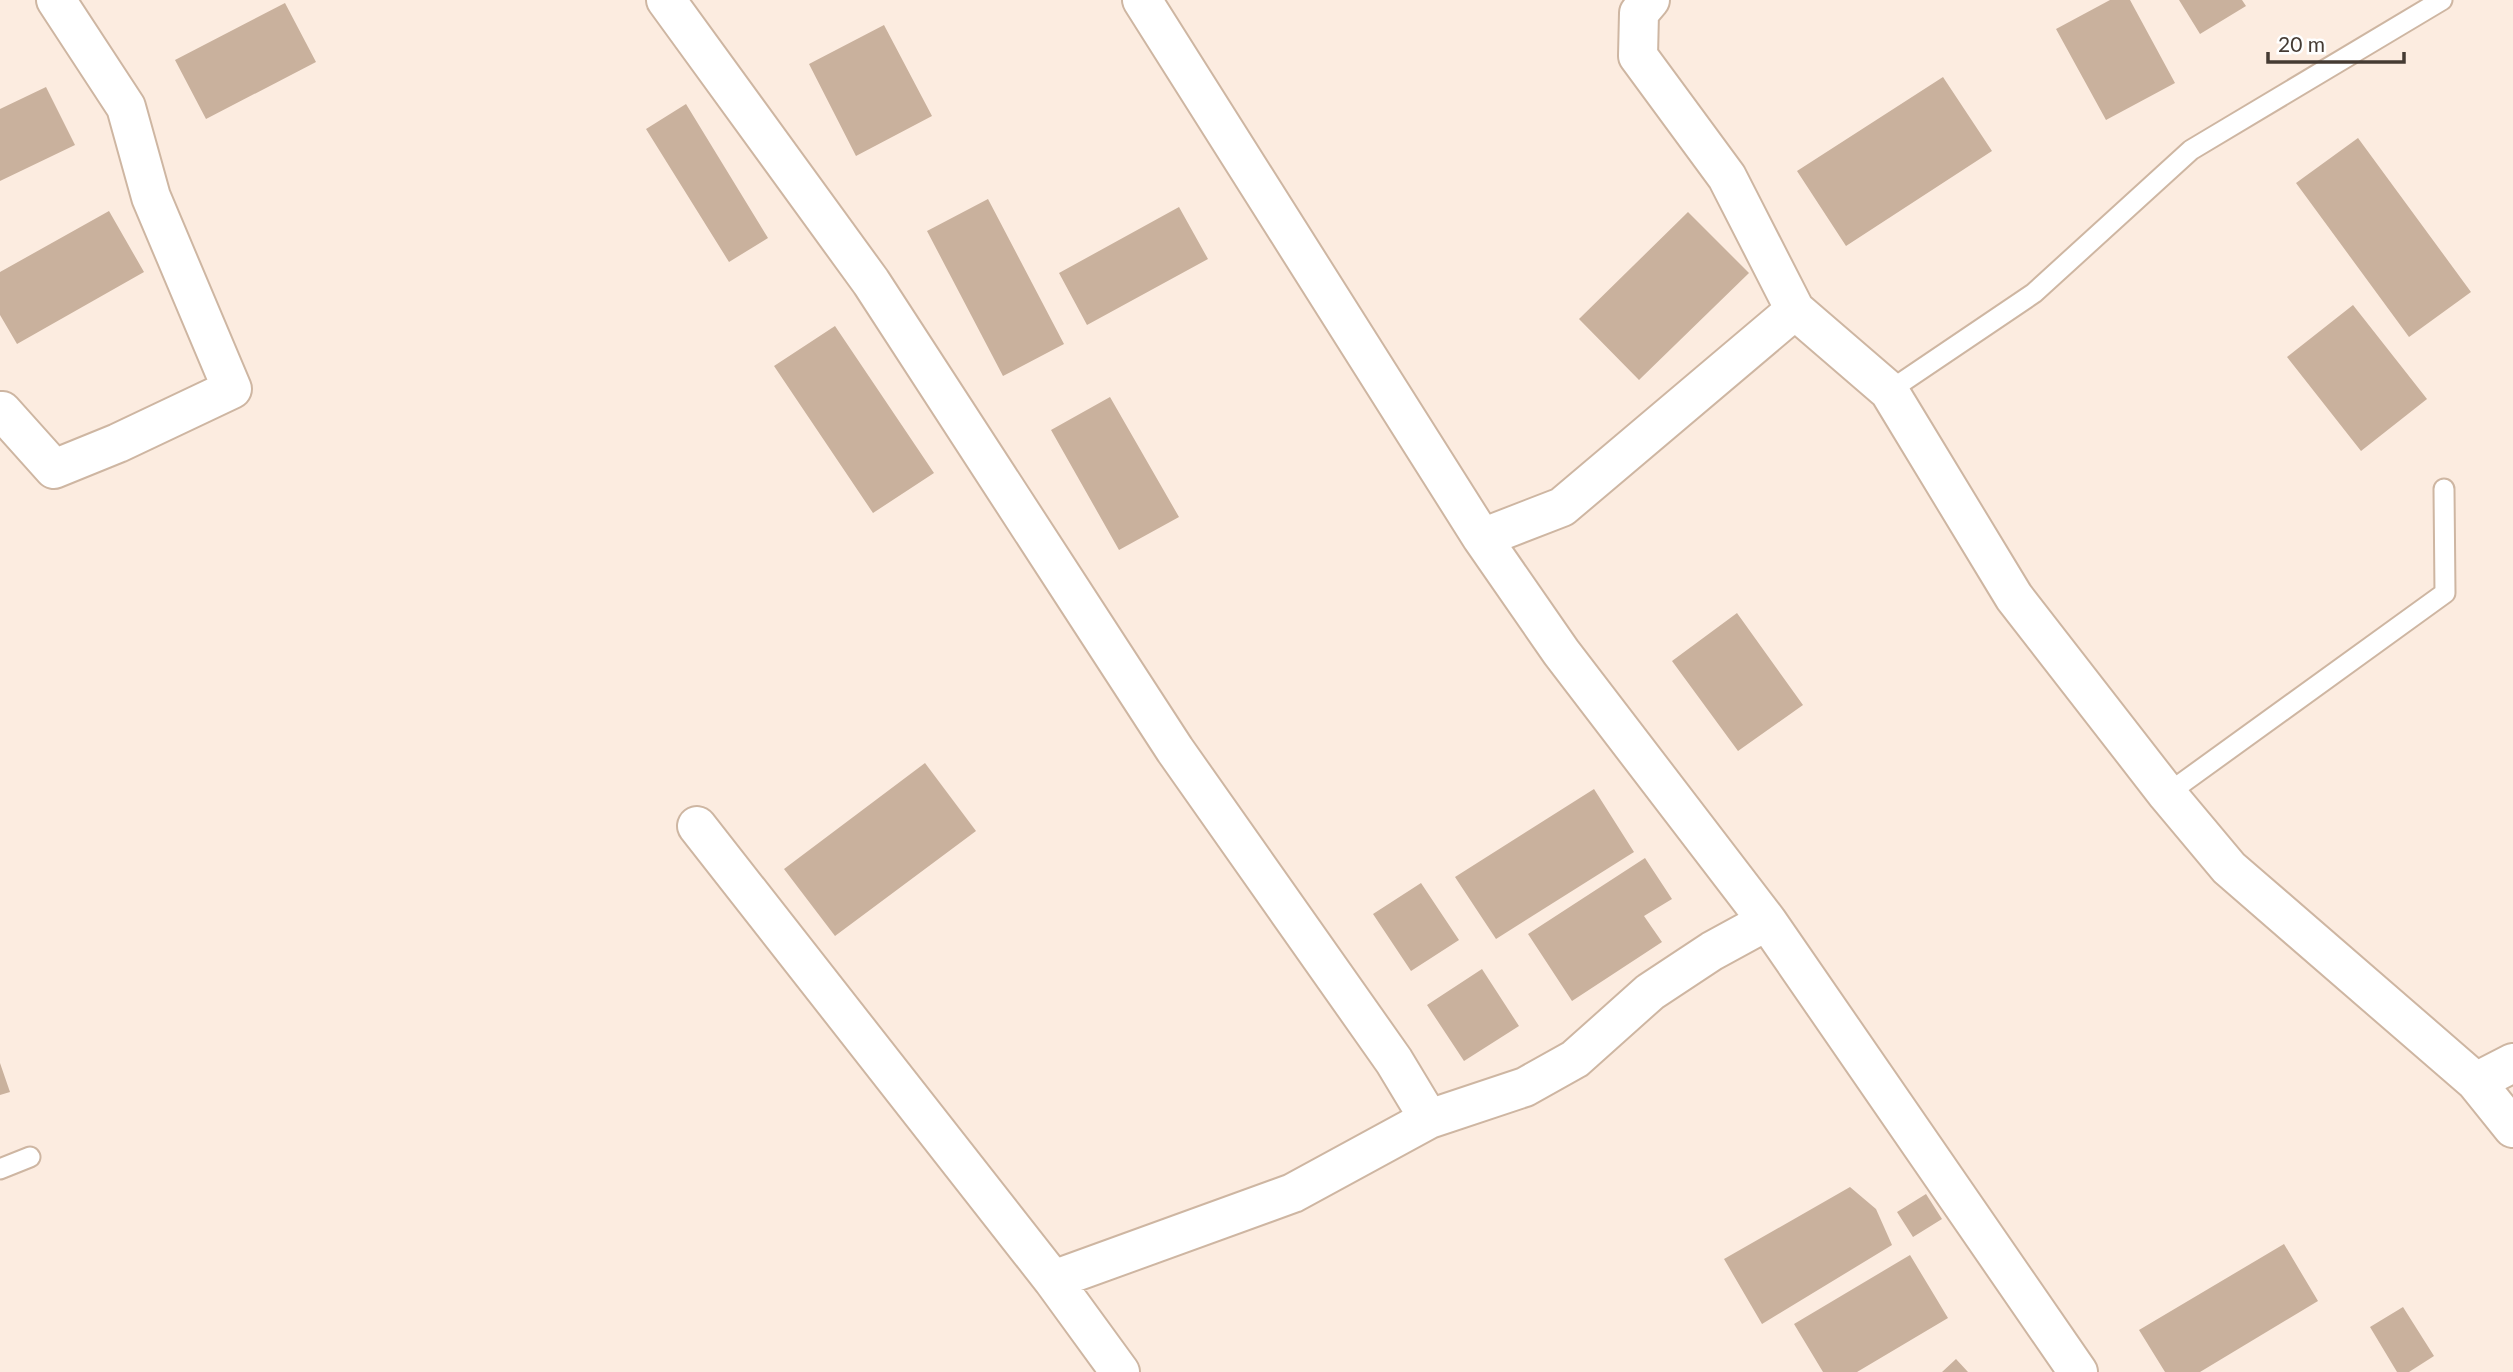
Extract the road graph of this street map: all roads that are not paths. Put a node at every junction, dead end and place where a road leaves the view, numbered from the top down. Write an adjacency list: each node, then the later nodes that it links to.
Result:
1 (56, 0): 8 (street)
2 (666, 0): 16 (street)
3 (1142, 0): 10 (street)
4 (1650, 0): 6 (street)
5 (2442, 0): 7 (lane)
6 (1795, 310): 7 (street); 10 (street)
7 (1889, 391): 11 (street)
8 (2, 411)
9 (2444, 489): 11 (lane)
10 (1482, 538): 13 (street)
11 (2167, 794): 15 (street)
12 (697, 826): 20 (street)
13 (1767, 921): 16 (street); 22 (street)
14 (2513, 1063): 15 (street)
15 (2476, 1082): 17 (street)
16 (1429, 1119): 20 (street)
17 (2513, 1128)
18 (30, 1157): 19 (lane)
19 (0, 1169)
20 (1053, 1280): 21 (street)
21 (1120, 1372)
22 (2078, 1372)

